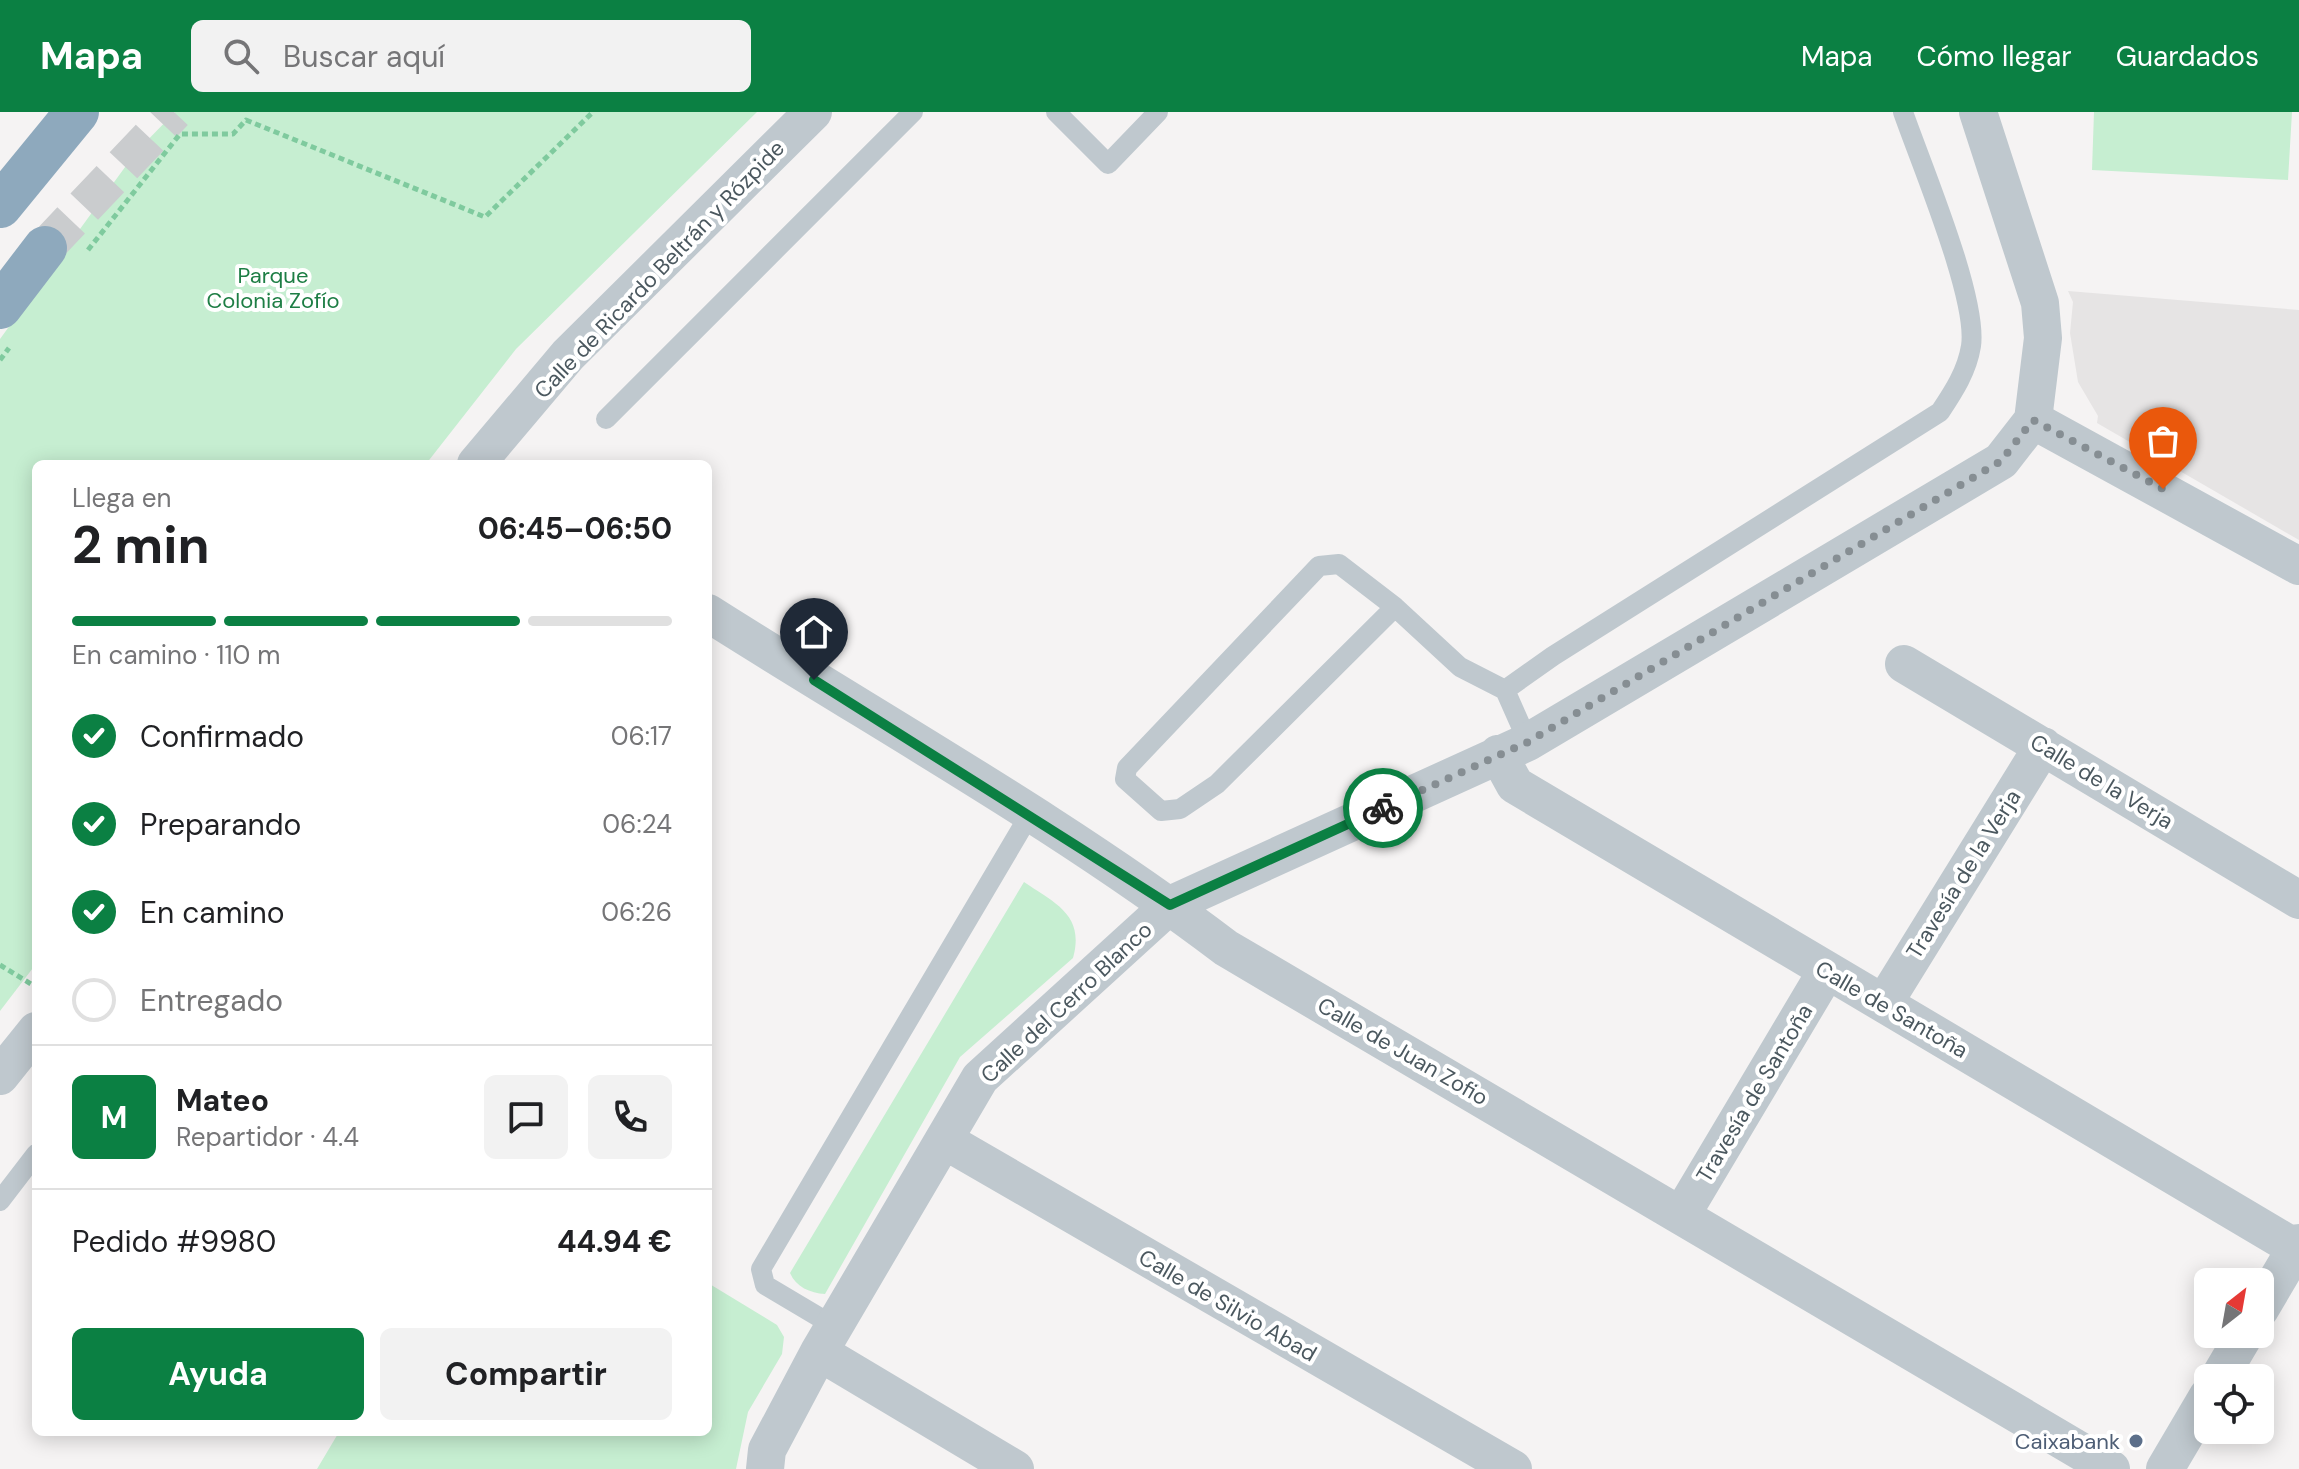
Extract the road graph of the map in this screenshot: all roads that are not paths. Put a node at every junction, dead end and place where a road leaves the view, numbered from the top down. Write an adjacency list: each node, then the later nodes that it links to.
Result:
1 (77, 112): 8 (highway)
2 (813, 112): 13 (street, Calle de Ricardo Beltrán y Rózpide)
3 (913, 112): 11 (lane)
4 (1056, 112): 5 (lane)
5 (1158, 112)
6 (1903, 112): 18 (lane)
7 (1978, 112): 12 (street)
8 (0, 206)
9 (62, 255): 10 (highway)
10 (10, 321)
11 (606, 419)
12 (2033, 420): 14 (street); 20 (street, Calle del Cerro Blanco)
13 (479, 460)
14 (2299, 566)
15 (1395, 607): 15 (lane); 18 (lane)
16 (712, 615): 21 (street, Calle de Juan Zofio)
17 (1904, 664): 19 (street, Calle de la Verja)
18 (1505, 690): 20 (lane)
19 (2043, 746): 22 (street, Calle de la Verja); 25 (street, Travesía de la Verja)
20 (1513, 748): 23 (street, Calle del Cerro Blanco); 24 (street, Calle de Santoña)
21 (1030, 814): 23 (street, Calle de Juan Zofio); 34 (lane)
22 (2299, 900)
23 (1170, 905): 28 (street, Calle del Cerro Blanco); 31 (street, Calle de Juan Zofio)
24 (1826, 972): 25 (street, Calle de Santoña); 31 (street, Travesía de Santoña)
25 (1884, 1003): 32 (street, Calle de Santoña)
26 (32, 1036): 27 (street)
27 (0, 1076)
28 (944, 1140): 34 (street, Calle del Cerro Blanco); 38 (street, Calle de Silvio Abad)
29 (32, 1159): 30 (lane)
30 (0, 1201)
31 (1682, 1214): 39 (street, Calle de Juan Zofio)
32 (2298, 1247): 33 (street)
33 (2274, 1286)
34 (826, 1339): 36 (street, Calle del Cerro Blanco); 37 (street)
35 (2194, 1420): 40 (street)
36 (765, 1469)
37 (1015, 1469)
38 (1513, 1469)
39 (2111, 1469)
40 (2165, 1469)

